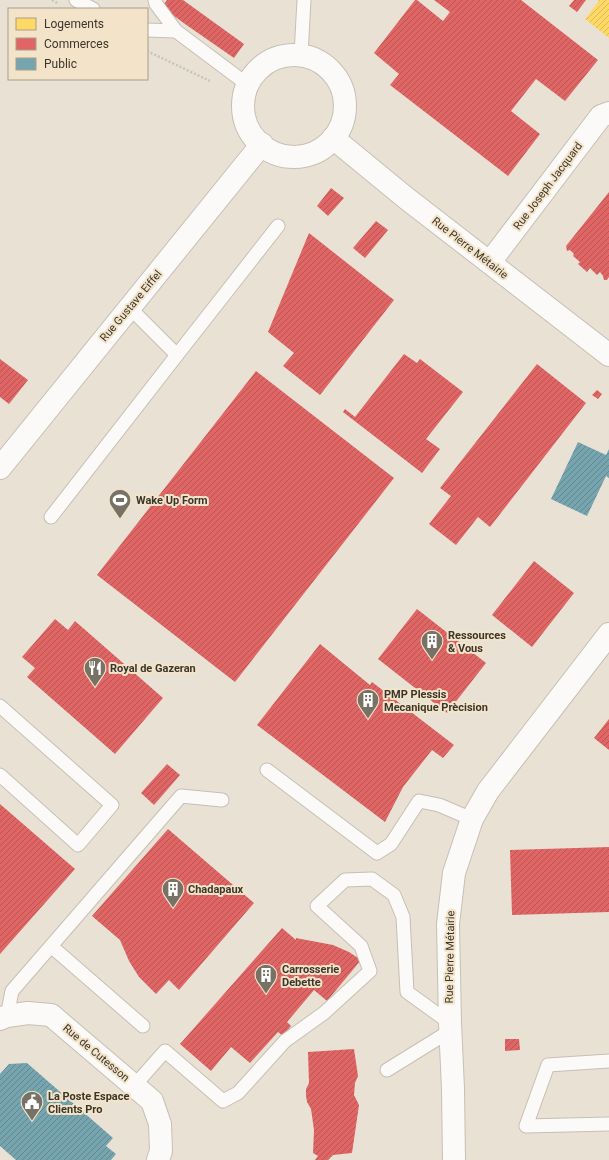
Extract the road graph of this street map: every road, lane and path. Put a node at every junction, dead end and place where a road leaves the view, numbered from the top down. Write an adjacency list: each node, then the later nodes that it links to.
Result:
1 (76, 0): 4 (lane)
2 (155, 0): 6 (lane)
3 (304, 0): 8 (lane)
4 (91, 8)
5 (148, 30): 6 (lane)
6 (176, 31): 9 (lane)
7 (148, 51): 9 (path)
8 (301, 55): 9 (street); 11 (street)
9 (246, 91): 12 (street)
10 (609, 113): 14 (street, Rue Joseph Jacquard)
11 (333, 138): 12 (street); 14 (street, Rue Pierre Métairie)
12 (262, 144): 15 (street, Rue Gustave Eiffel)
13 (278, 226): 16 (lane)
14 (490, 262): 17 (street, Rue Pierre Métairie)
15 (130, 308): 16 (lane); 18 (street, Rue Gustave Eiffel)
16 (177, 355): 19 (lane)
17 (609, 355)
18 (0, 468)
19 (51, 517)
20 (609, 634): 25 (street, Rue Pierre Métairie)
21 (0, 706): 23 (lane)
22 (267, 770): 25 (lane)
23 (0, 775)
24 (222, 800): 26 (lane)
25 (472, 819): 29 (street, Rue Pierre Métairie)
26 (51, 946): 27 (lane); 28 (lane)
27 (4, 1018): 32 (street, Rue de Cutesson)
28 (143, 1026)
29 (450, 1027): 31 (lane); 32 (lane); 35 (street, Rue Pierre Métairie)
30 (609, 1061): 33 (lane)
31 (387, 1070)
32 (135, 1085): 34 (street, Rue de Cutesson)
33 (609, 1124)
34 (158, 1160)
35 (454, 1160)

